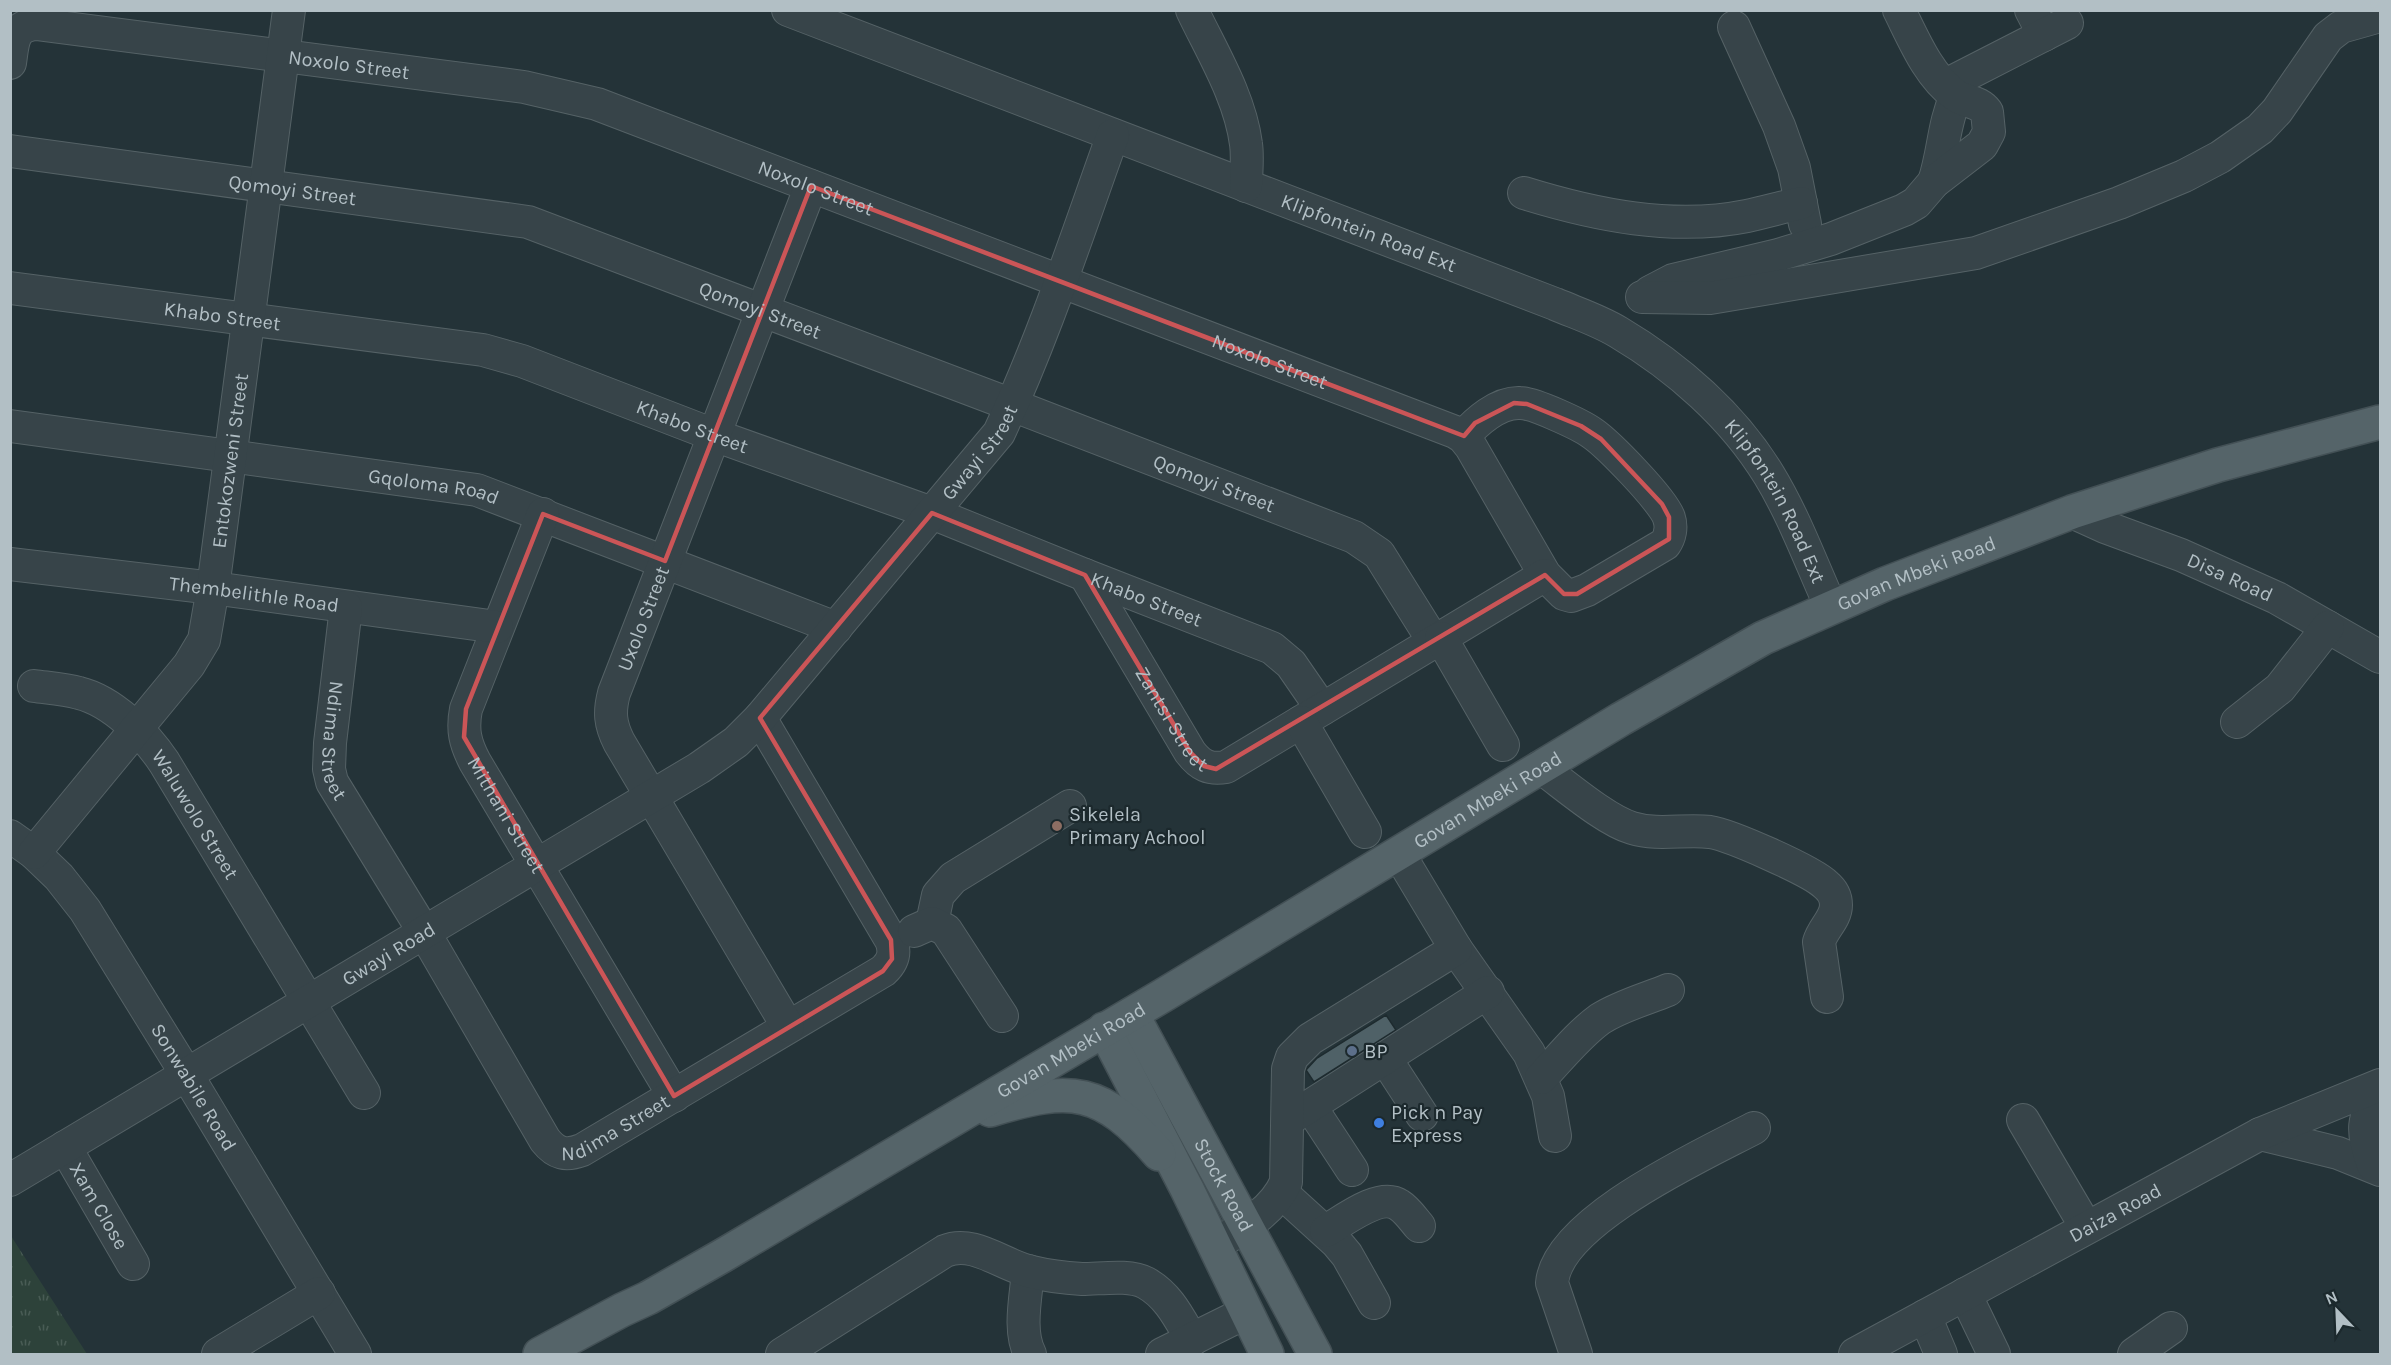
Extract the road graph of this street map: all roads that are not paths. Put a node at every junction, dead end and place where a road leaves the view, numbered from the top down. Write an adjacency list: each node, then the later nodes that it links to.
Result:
1 (289, 10): 8 (street, Entokozweni Street)
2 (788, 10): 11 (street, Klipfontein Road Ext)
3 (1192, 10): 15 (street)
4 (1899, 10): 10 (street)
5 (2380, 16): 22 (street)
6 (2047, 23): 10 (street)
7 (1734, 27): 18 (street)
8 (283, 56): 9 (street, Noxolo Street); 14 (street, Noxolo Street); 16 (street, Entokozweni Street)
9 (10, 63)
10 (1951, 90): 13 (street); 13 (street)
11 (1113, 135): 15 (street, Klipfontein Road Ext); 20 (street, Gwayi Street)
12 (10, 151): 16 (street, Qomoyi Street)
13 (1934, 182): 19 (street)
14 (811, 186): 20 (street, Noxolo Street); 23 (street, Uxolo Street)
15 (1246, 186): 25 (street, Klipfontein Road Ext)
16 (264, 187): 23 (street, Qomoyi Street); 24 (street, Entokozweni Street)
17 (1524, 193): 18 (street)
18 (1801, 203): 19 (street)
19 (1809, 245): 22 (street)
20 (1061, 282): 26 (street, Gwayi Street); 30 (street, Noxolo Street)
21 (10, 288): 24 (street, Khabo Street)
22 (1642, 297): 25 (street)
23 (762, 311): 26 (street, Qomoyi Street); 29 (street, Uxolo Street)
24 (247, 318): 29 (street, Khabo Street); 31 (street, Entokozweni Street)
25 (1616, 331): 41 (street, Klipfontein Road Ext)
26 (1012, 405): 33 (street, Gwayi Street); 45 (street, Qomoyi Street)
27 (2380, 422): 32 (main road, Govan Mbeki Road)
28 (10, 426): 31 (street, Gqoloma Road)
29 (714, 435): 33 (street, Khabo Street); 35 (street, Uxolo Street)
30 (1463, 437): 38 (street); 38 (street)
31 (229, 455): 34 (street, Gqoloma Road); 39 (street, Entokozweni Street)
32 (2072, 512): 41 (main road, Govan Mbeki Road); 43 (street, Disa Road)
33 (932, 513): 37 (street, Khabo Street); 44 (street, Gwayi Street)
34 (543, 514): 35 (street, Gqoloma Road); 42 (street, Mithani Street)
35 (665, 561): 44 (street, Gqoloma Road); 54 (street, Uxolo Street)
36 (10, 564): 39 (street, Thembelithle Road)
37 (1085, 575): 48 (street, Khabo Street); 48 (street, Zantsi Street)
38 (1545, 575): 45 (street, Zantsi Street)
39 (213, 588): 40 (street, Thembelithle Road); 51 (street, Entokozweni Street)
40 (346, 607): 42 (street, Thembelithle Road); 61 (street, Ndima Street)
41 (1831, 607): 53 (main road, Govan Mbeki Road)
42 (497, 627): 59 (street, Mithani Street)
43 (2328, 627): 46 (street, Disa Road); 50 (street)
44 (836, 628): 49 (street, Gwayi Street)
45 (1437, 640): 48 (street, Zantsi Street); 52 (street)
46 (2380, 657)
47 (34, 686): 51 (street, Waluwolo Street)
48 (1312, 715): 56 (street)
49 (760, 718): 54 (street, Gwayi Road); 62 (street)
50 (2237, 722)
51 (135, 728): 57 (street, Entokozweni Street); 67 (street, Waluwolo Street)
52 (1503, 745)
53 (1540, 767): 58 (main road, Govan Mbeki Road); 66 (street)
54 (651, 797): 59 (street, Gwayi Road); 70 (street, Uxolo Street)
55 (1070, 806): 60 (street)
56 (1365, 832)
57 (22, 845): 72 (street, Sonwabile Road)
58 (1399, 854): 63 (street); 69 (main road, Govan Mbeki Road)
59 (537, 865): 61 (street, Gwayi Road); 76 (street, Mithani Street)
60 (932, 923): 62 (street); 68 (street)
61 (424, 932): 67 (street, Gwayi Road); 76 (street, Ndima Street)
62 (893, 944): 70 (street, Ndima Street)
63 (1456, 949): 65 (street); 77 (street)
64 (1668, 990): 73 (street)
65 (1488, 992): 71 (street); 73 (street)
66 (1827, 997)
67 (308, 1002): 72 (street, Gwayi Road); 75 (street, Waluwolo Street)
68 (1002, 1016)
69 (1118, 1022): 79 (main road, Govan Mbeki Road); 88 (main road, Stock Road); 90 (main road, Stock Road)
70 (788, 1027): 76 (street, Ndima Street)
71 (1385, 1058): 77 (street); 78 (street)
72 (187, 1075): 84 (street, Gwayi Road); 97 (street, Sonwabile Road)
73 (1541, 1078): 83 (street)
74 (2380, 1086): 82 (street, Daiza Road); 85 (street)
75 (364, 1093)
76 (674, 1095)
77 (1299, 1113): 86 (street); 89 (street)
78 (1422, 1115)
79 (954, 1118): 88 (main road); 99 (main road, Govan Mbeki Road)
80 (2023, 1120): 92 (street)
81 (1754, 1128): 114 (street)
82 (2260, 1134): 85 (street); 92 (street, Daiza Road)
83 (1555, 1136)
84 (64, 1148): 87 (street, Gwayi Road); 95 (street, Xam Close)
85 (2377, 1168)
86 (1353, 1170)
87 (10, 1180)
88 (1187, 1189): 94 (main road, Stock Road)
89 (1282, 1192): 90 (street); 93 (street)
90 (1245, 1226): 94 (street); 113 (main road, Stock Road)
91 (1419, 1226): 93 (street)
92 (2086, 1227): 98 (street, Daiza Road)
93 (1326, 1231): 100 (street)
94 (1215, 1245): 101 (main road, Stock Road)
95 (133, 1264)
96 (1028, 1271): 104 (street); 109 (street); 110 (street)
97 (319, 1293): 105 (street); 106 (street, Sonwabile Road)
98 (1965, 1294): 102 (street, Daiza Road); 117 (street)
99 (648, 1298): 107 (main road, Govan Mbeki Road); 108 (main road, Govan Mbeki Road)
100 (1374, 1303)
101 (1247, 1312): 104 (street); 112 (main road, Stock Road)
102 (1925, 1316): 115 (street, Daiza Road); 116 (street)
103 (2171, 1328): 118 (street)
104 (1192, 1340): 111 (street)
105 (218, 1354)
106 (355, 1354)
107 (540, 1354)
108 (584, 1354)
109 (782, 1354)
110 (1030, 1354)
111 (1162, 1354)
112 (1267, 1354)
113 (1315, 1354)
114 (1576, 1354)
115 (1855, 1354)
116 (1941, 1354)
117 (1994, 1354)
118 (2134, 1354)

